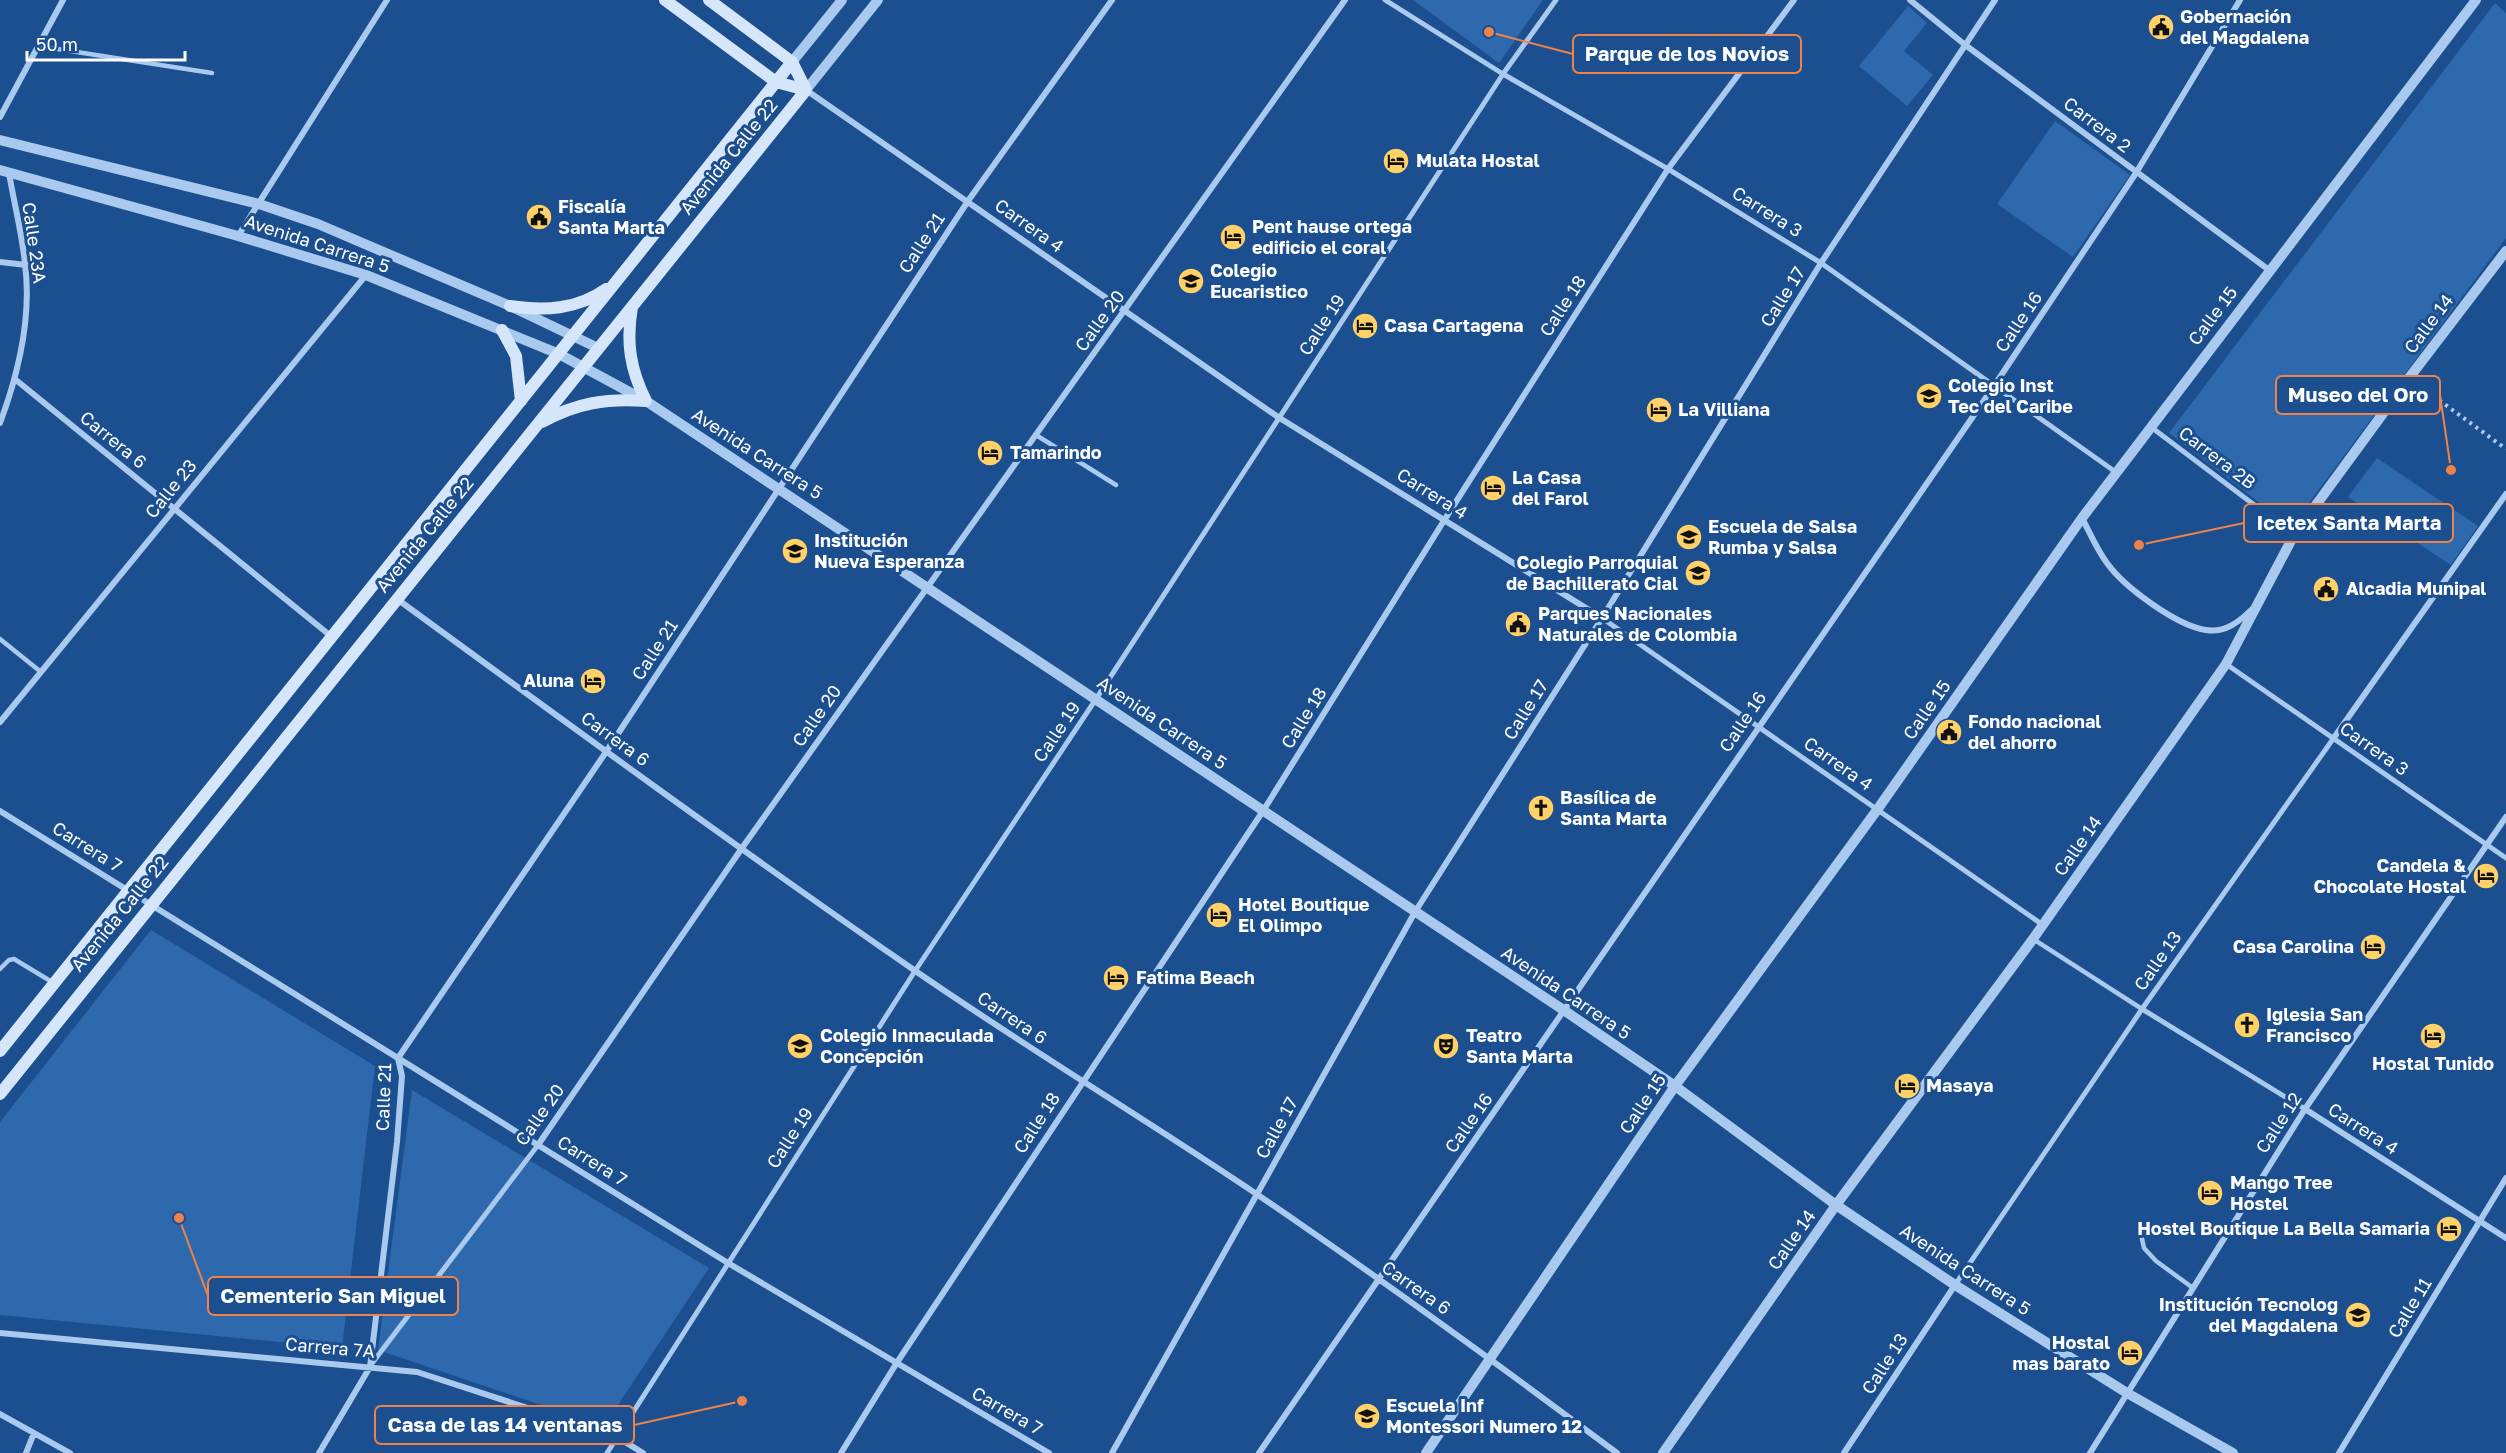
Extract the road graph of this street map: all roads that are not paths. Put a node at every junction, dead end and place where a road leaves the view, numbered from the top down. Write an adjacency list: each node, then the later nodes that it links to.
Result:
1 (63, 0): 17 (street)
2 (387, 0): 29 (street)
3 (665, 0): 21 (main road)
4 (709, 0): 18 (main road)
5 (842, 0): 18 (street, Avenida Calle 22)
6 (878, 0): 22 (street, Avenida Calle 22)
7 (1112, 0): 28 (street, Calle 21)
8 (1345, 0): 40 (street, Calle 20)
9 (1385, 0): 20 (street, Carrera 3)
10 (1556, 0): 20 (street, Calle 19)
11 (1794, 0): 25 (street, Calle 18)
12 (1910, 0): 16 (street, Carrera 2)
13 (1995, 0): 16 (street, Calle 17)
14 (2240, 0): 27 (street, Calle 16)
15 (2476, 0): 35 (street, Calle 15)
16 (1964, 44): 27 (street, Carrera 2); 33 (street, Calle 17)
17 (38, 46): 19 (lane); 23 (street)
18 (792, 62): 21 (main road, Avenida Calle 22); 22 (main road)
19 (212, 73)
20 (1503, 74): 25 (street, Carrera 3); 50 (street, Calle 19)
21 (776, 82): 22 (main road); 37 (main road, Avenida Calle 22)
22 (806, 90): 28 (street, Carrera 4); 39 (main road, Avenida Calle 22)
23 (0, 117)
24 (0, 140): 29 (street, Avenida Carrera 5)
25 (1668, 169): 33 (street, Carrera 3); 61 (street, Calle 18)
26 (4, 171): 30 (street, Avenida Carrera 5); 34 (street, Calle 23A)
27 (2136, 173): 35 (street, Carrera 2); 47 (street, Calle 16)
28 (968, 201): 40 (street, Carrera 4); 57 (street, Calle 21)
29 (259, 204): 30 (street); 38 (street, Avenida Carrera 5)
30 (238, 236): 36 (street, Avenida Carrera 5)
31 (2506, 251): 62 (street, Calle 14)
32 (0, 262): 34 (street)
33 (1821, 263): 47 (street, Carrera 3); 66 (street, Calle 17)
34 (26, 265): 46 (street, Calle 23A)
35 (2269, 270): 53 (street, Calle 15)
36 (366, 275): 41 (street, Avenida Carrera 5); 59 (street, Calle 23)
37 (617, 281): 38 (main road); 42 (main road, Avenida Calle 22)
38 (510, 306): 42 (street, Avenida Carrera 5)
39 (632, 306): 43 (main road, Avenida Calle 22); 49 (main road)
40 (1125, 312): 50 (street, Carrera 4); 54 (street, Calle 20)
41 (502, 330): 44 (street, Avenida Carrera 5); 48 (main road)
42 (573, 336): 43 (street, Avenida Carrera 5); 44 (main road, Avenida Calle 22)
43 (598, 348): 45 (main road, Avenida Calle 22)
44 (559, 354): 45 (street, Avenida Carrera 5); 48 (main road, Avenida Calle 22)
45 (584, 366): 49 (street, Avenida Carrera 5); 52 (main road, Avenida Calle 22)
46 (16, 380): 51 (street, Calle 23A); 59 (street, Carrera 6)
47 (1994, 386): 55 (street, Carrera 3); 73 (street, Calle 16)
48 (521, 401): 67 (main road, Avenida Calle 22)
49 (646, 401): 52 (main road); 57 (street, Avenida Carrera 5)
50 (1278, 417): 61 (street, Carrera 4); 71 (street, Calle 19)
51 (0, 423)
52 (536, 425): 64 (main road, Avenida Calle 22)
53 (2151, 427): 55 (street, Calle 15); 62 (street, Carrera 2B)
54 (1036, 435): 56 (lane); 63 (street, Calle 20)
55 (2117, 473): 60 (street, Calle 15)
56 (1116, 485)
57 (778, 488): 63 (street, Avenida Carrera 5); 75 (street, Calle 21)
58 (2506, 494): 74 (street, Calle 13)
59 (174, 509): 67 (street, Carrera 6); 70 (street, Calle 23)
60 (2082, 518): 65 (street); 76 (street, Calle 15)
61 (1445, 519): 66 (street, Carrera 4); 78 (street, Calle 18)
62 (2294, 534): 65 (street, Calle 14)
63 (927, 586): 71 (street, Avenida Carrera 5); 81 (street, Calle 20)
64 (397, 599): 75 (street, Carrera 6); 84 (main road, Avenida Calle 22)
65 (2257, 604): 69 (street, Calle 14)
66 (1602, 618): 73 (street, Carrera 4); 85 (street, Calle 17)
67 (332, 637): 83 (main road, Avenida Calle 22)
68 (0, 639): 70 (lane)
69 (2226, 664): 74 (street, Carrera 3); 86 (street, Calle 14)
70 (41, 672): 72 (street, Calle 23)
71 (1096, 699): 78 (street, Avenida Carrera 5); 89 (street, Calle 19)
72 (1, 720)
73 (1758, 726): 76 (street, Carrera 4); 92 (street, Calle 16)
74 (2333, 739): 80 (street, Carrera 3); 91 (street, Calle 13)
75 (606, 752): 81 (street, Carrera 6); 94 (street, Calle 21)
76 (1877, 810): 86 (street, Carrera 4); 96 (street, Calle 15)
77 (0, 811): 83 (street, Carrera 7)
78 (1263, 811): 85 (street, Avenida Carrera 5); 95 (street, Calle 18)
79 (2506, 817): 80 (street, Calle 12)
80 (2487, 845): 82 (street, Carrera 3); 98 (street, Calle 12)
81 (742, 848): 89 (street, Carrera 6); 99 (street, Calle 20)
82 (2506, 858)
83 (128, 891): 84 (street, Carrera 7); 90 (main road, Avenida Calle 22)
84 (151, 905): 94 (street, Carrera 7); 97 (main road, Avenida Calle 22)
85 (1415, 912): 92 (street, Avenida Carrera 5); 101 (street, Calle 17)
86 (2043, 925): 87 (street, Calle 14)
87 (2033, 939): 91 (lane); 102 (street, Calle 14)
88 (0, 969): 90 (lane)
89 (915, 971): 95 (street, Carrera 6); 106 (street, Calle 19)
90 (55, 983): 93 (main road, Avenida Calle 22)
91 (2142, 1008): 98 (street, Carrera 4); 108 (street, Calle 13)
92 (1565, 1011): 96 (street, Avenida Carrera 5); 107 (street, Calle 16)
93 (0, 1051)
94 (398, 1058): 99 (street, Carrera 7); 113 (street, Calle 21)
95 (1082, 1083): 101 (street, Carrera 6); 112 (street, Calle 18)
96 (1675, 1086): 102 (street, Avenida Carrera 5); 111 (street, Calle 15)
97 (0, 1094)
98 (2305, 1109): 103 (street, Carrera 4); 109 (street, Calle 12)
99 (538, 1145): 106 (street, Carrera 7); 113 (street, Calle 20)
100 (2506, 1178): 103 (street, Calle 11)
101 (1257, 1195): 107 (street, Carrera 6); 125 (street, Calle 17)
102 (1836, 1205): 108 (street, Avenida Carrera 5); 129 (street, Calle 14)
103 (2480, 1221): 105 (street, Carrera 4); 133 (street, Calle 11)
104 (2139, 1225): 109 (lane)
105 (2506, 1238)
106 (728, 1263): 112 (street, Carrera 7); 117 (street, Calle 19)
107 (1379, 1280): 111 (street, Carrera 6); 126 (street, Calle 16)
108 (1955, 1285): 114 (street, Avenida Carrera 5); 130 (street, Calle 13)
109 (2193, 1288): 114 (street, Calle 12)
110 (0, 1333): 113 (street, Carrera 7A)
111 (1489, 1358): 127 (street, Calle 15); 128 (street, Carrera 6)
112 (896, 1364): 123 (street, Calle 18); 124 (street, Carrera 7)
113 (370, 1367): 117 (street, Carrera 7A); 120 (street, Calle 20)
114 (2127, 1393): 131 (street, Calle 12); 132 (street, Avenida Carrera 5)
115 (0, 1414): 116 (street)
116 (34, 1433): 118 (street); 119 (street)
117 (617, 1437): 121 (street, Calle 19); 122 (street, Carrera 7A)
118 (27, 1453)
119 (70, 1453)
120 (320, 1453)
121 (607, 1453)
122 (643, 1453)
123 (842, 1453)
124 (1049, 1453)
125 (1112, 1453)
126 (1259, 1453)
127 (1426, 1453)
128 (1617, 1453)
129 (1663, 1453)
130 (1844, 1453)
131 (2090, 1453)
132 (2232, 1453)
133 (2339, 1453)

